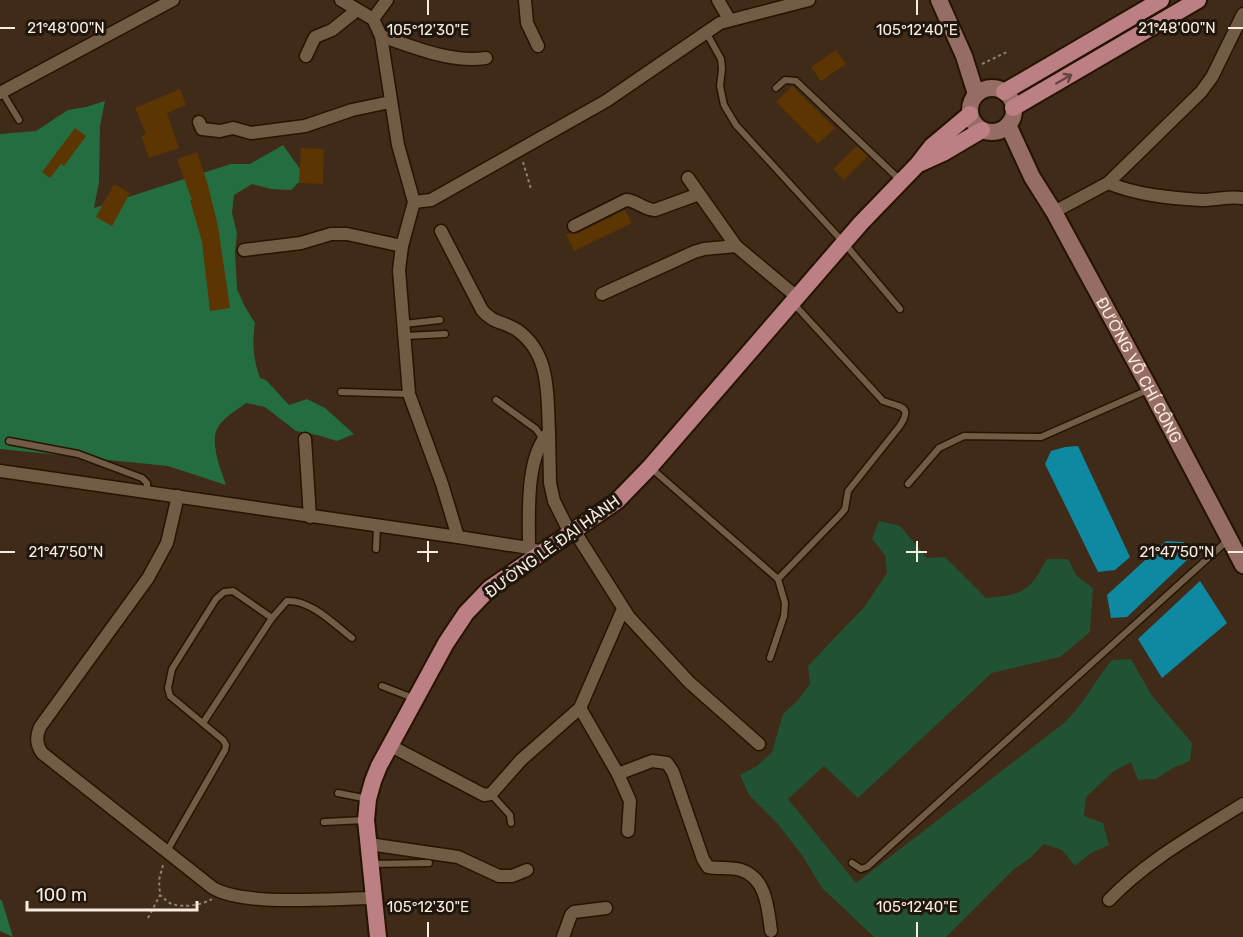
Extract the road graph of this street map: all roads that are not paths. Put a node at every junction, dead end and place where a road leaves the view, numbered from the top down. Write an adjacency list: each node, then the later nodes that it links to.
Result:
1 (173, 0): 20 (street)
2 (341, 0): 10 (street)
3 (387, 0): 12 (street)
4 (525, 0): 16 (street)
5 (718, 0): 13 (street)
6 (809, 0): 13 (street)
7 (939, 0): 21 (main road)
8 (1161, 0): 22 (main road)
9 (1198, 0): 24 (main road, one-way to 9)
10 (357, 10): 12 (street); 17 (street)
11 (1243, 14): 32 (street)
12 (373, 19): 15 (street)
13 (729, 19): 14 (street)
14 (706, 32): 35 (street); 39 (lane)
15 (381, 36): 18 (street); 23 (street)
16 (538, 46)
17 (306, 56)
18 (486, 58)
19 (776, 88): 31 (lane)
20 (1, 92): 26 (lane)
21 (981, 92): 22 (main road); 25 (main road)
22 (1004, 92): 24 (main road)
23 (390, 102): 27 (street); 35 (street)
24 (1013, 108): 28 (main road)
25 (970, 114): 28 (main road); 29 (main road, ĐƯỜNG LÊ ĐẠI HÀNH)
26 (20, 120)
27 (199, 122)
28 (996, 129): 29 (main road, ĐƯỜNG LÊ ĐẠI HÀNH); 36 (main road, ĐƯỜNG VÕ CHÍ CÔNG)
29 (918, 164): 31 (main road, ĐƯỜNG LÊ ĐẠI HÀNH)
30 (688, 178): 33 (street)
31 (901, 181): 39 (main road, ĐƯỜNG LÊ ĐẠI HÀNH)
32 (1108, 183): 34 (street); 36 (street)
33 (699, 194): 37 (street); 41 (street)
34 (1243, 198)
35 (414, 202): 40 (street)
36 (1054, 212): 49 (main road, ĐƯỜNG VÕ CHÍ CÔNG)
37 (574, 225)
38 (441, 231): 53 (street)
39 (844, 243): 44 (main road, ĐƯỜNG LÊ ĐẠI HÀNH); 45 (lane)
40 (402, 246): 42 (street); 47 (street)
41 (736, 246): 43 (street); 44 (street)
42 (244, 250)
43 (602, 294)
44 (795, 300): 56 (main road, ĐƯỜNG LÊ ĐẠI HÀNH); 69 (lane)
45 (900, 309)
46 (440, 320): 47 (lane)
47 (404, 330): 48 (lane); 51 (street)
48 (445, 334)
49 (1150, 389): 58 (lane); 65 (main road, ĐƯỜNG VÕ CHÍ CÔNG)
50 (341, 392): 51 (lane)
51 (409, 394): 64 (street)
52 (496, 400): 53 (lane)
53 (546, 435): 63 (street); 67 (street)
54 (305, 439): 61 (street)
55 (9, 441): 59 (lane)
56 (650, 467): 63 (main road, ĐƯỜNG LÊ ĐẠI HÀNH); 69 (lane)
57 (0, 471): 59 (street)
58 (908, 484)
59 (147, 492): 60 (street)
60 (178, 496): 61 (street); 90 (street)
61 (310, 517): 62 (street)
62 (377, 526): 64 (street); 66 (lane)
63 (573, 533): 67 (main road, ĐƯỜNG LÊ ĐẠI HÀNH); 70 (street)
64 (458, 537): 67 (street)
65 (1229, 540): 68 (main road, ĐƯỜNG VÕ CHÍ CÔNG); 92 (lane)
66 (376, 549)
67 (535, 550): 75 (main road, ĐƯỜNG LÊ ĐẠI HÀNH)
68 (1243, 565)
69 (778, 579): 73 (lane)
70 (623, 609): 76 (street); 78 (street)
71 (272, 618): 72 (lane); 77 (lane); 77 (lane)
72 (352, 638)
73 (770, 658)
74 (382, 686): 75 (lane)
75 (416, 699): 79 (main road, ĐƯỜNG LÊ ĐẠI HÀNH)
76 (580, 708): 80 (street); 82 (street)
77 (203, 723): 90 (lane)
78 (759, 744)
79 (391, 746): 82 (street); 83 (main road, ĐƯỜNG LÊ ĐẠI HÀNH)
80 (618, 774): 88 (street); 98 (street)
81 (338, 793): 83 (lane)
82 (491, 794): 87 (lane)
83 (368, 799): 85 (main road, ĐƯỜNG LÊ ĐẠI HÀNH)
84 (1243, 804): 96 (street)
85 (366, 820): 86 (lane); 89 (main road, ĐƯỜNG LÊ ĐẠI HÀNH)
86 (324, 822)
87 (511, 823)
88 (628, 831)
89 (369, 844): 93 (main road, ĐƯỜNG LÊ ĐẠI HÀNH); 94 (street)
90 (167, 851): 95 (street)
91 (429, 863): 93 (lane)
92 (852, 863)
93 (370, 864): 95 (main road, ĐƯỜNG LÊ ĐẠI HÀNH)
94 (527, 870)
95 (375, 898): 99 (main road, ĐƯỜNG LÊ ĐẠI HÀNH)
96 (1109, 900)
97 (606, 908): 100 (street)
98 (771, 931)
99 (378, 937)
100 (563, 937)

